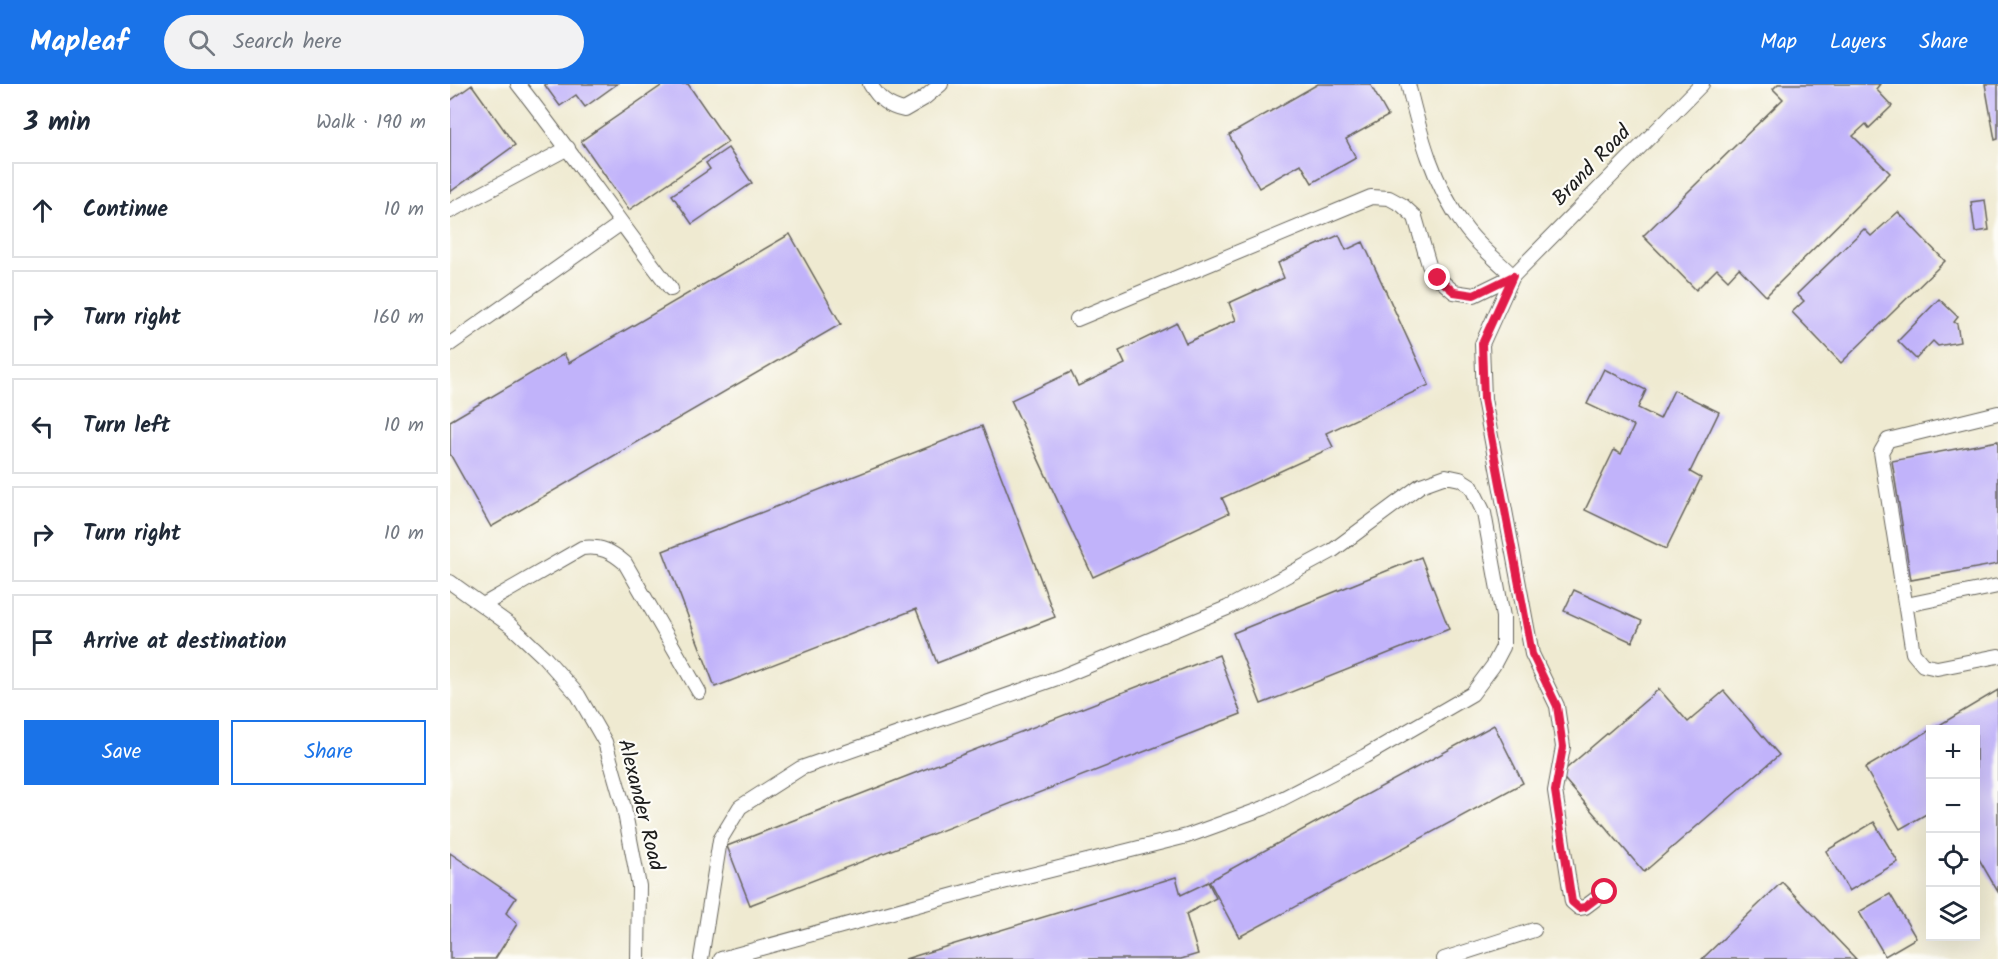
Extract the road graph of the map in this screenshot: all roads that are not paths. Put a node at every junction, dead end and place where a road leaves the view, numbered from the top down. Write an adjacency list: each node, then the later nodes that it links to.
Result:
1 (518, 84): 6 (lane)
2 (870, 84): 3 (lane)
3 (941, 84)
4 (1408, 84): 9 (lane)
5 (1701, 84): 9 (lane, Brand Road)
6 (568, 147): 7 (lane); 8 (lane)
7 (450, 212)
8 (620, 224): 10 (lane); 12 (lane)
9 (1513, 276): 11 (lane); 20 (lane)
10 (671, 289)
11 (1077, 319)
12 (450, 344)
13 (1998, 413): 17 (lane)
14 (450, 582): 16 (lane, Alexander Road)
15 (1998, 586): 17 (lane)
16 (483, 605): 19 (lane); 22 (lane, Alexander Road)
17 (1906, 605): 18 (lane)
18 (1998, 657)
19 (699, 692)
20 (1605, 892)
21 (1534, 930): 25 (lane)
22 (638, 959)
23 (702, 959): 24 (lane)
24 (721, 959)
25 (1444, 959)

